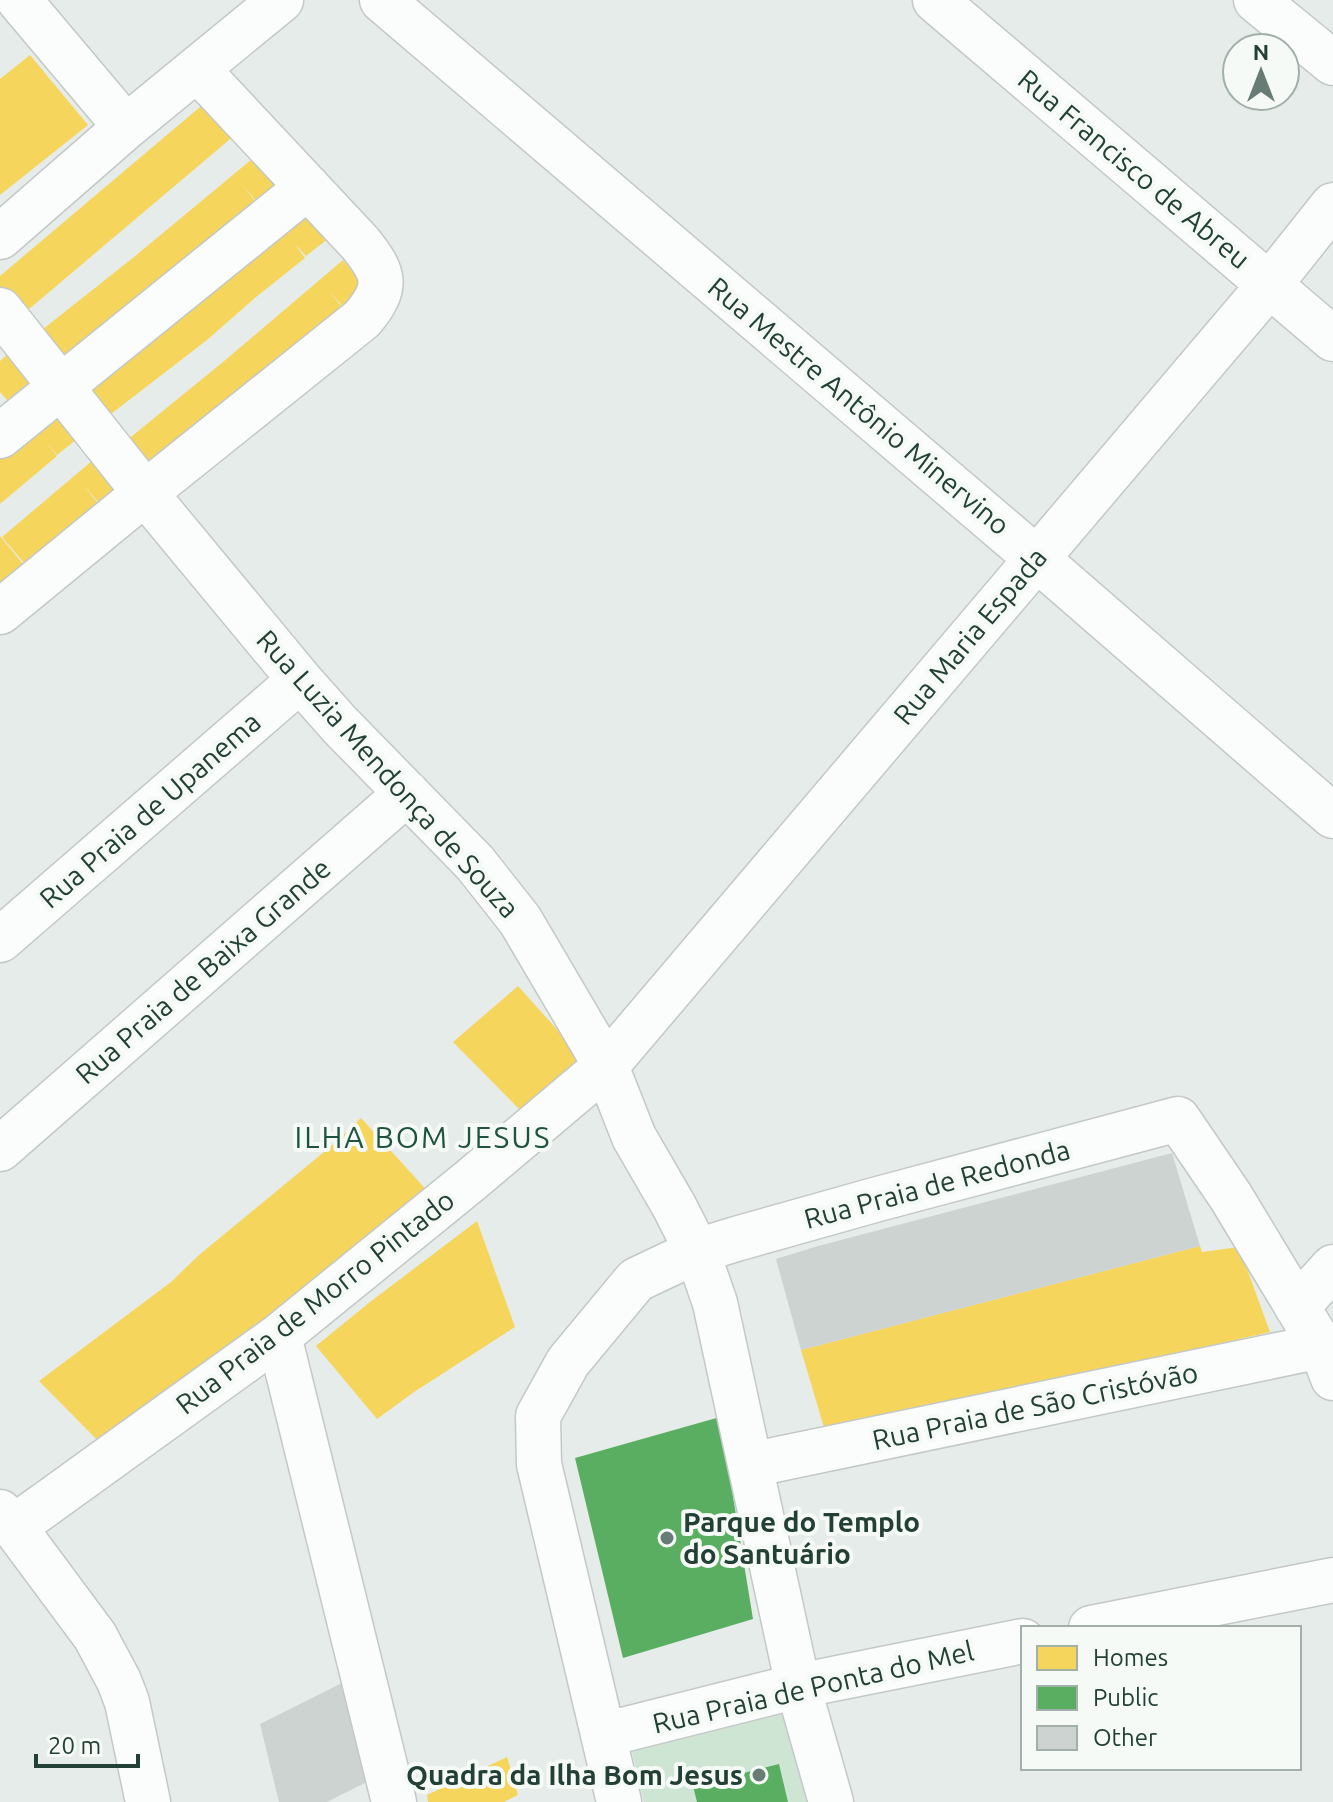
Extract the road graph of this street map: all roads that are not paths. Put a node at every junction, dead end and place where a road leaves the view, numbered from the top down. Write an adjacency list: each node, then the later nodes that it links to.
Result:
1 (19, 0): 9 (street)
2 (281, 0): 6 (street)
3 (382, 0): 19 (street, Rua Mestre Antônio Minervino)
4 (935, 0): 13 (street, Rua Francisco de Abreu)
5 (1256, 0): 7 (street)
6 (234, 14): 8 (street)
7 (1333, 63)
8 (197, 69): 9 (street); 10 (street)
9 (126, 127): 12 (street)
10 (308, 187): 16 (street); 18 (street)
11 (1333, 205): 13 (street, Rua Maria Espada)
12 (0, 237)
13 (1270, 284): 15 (street, Rua Francisco de Abreu); 19 (street, Rua Maria Espada)
14 (0, 310): 16 (street, Rua Luzia Mendonça de Souza)
15 (1333, 339)
16 (61, 387): 17 (street); 18 (street, Rua Luzia Mendonça de Souza)
17 (0, 436)
18 (145, 493): 20 (street); 21 (street, Rua Luzia Mendonça de Souza)
19 (1036, 558): 23 (street, Rua Mestre Antônio Minervino); 25 (street, Rua Maria Espada)
20 (0, 612)
21 (300, 680): 22 (street, Rua Luzia Mendonça de Souza); 24 (street, Rua Praia de Upanema)
22 (407, 793): 25 (street, Rua Luzia Mendonça de Souza); 26 (street, Rua Praia de Baixa Grande)
23 (1333, 816)
24 (0, 940)
25 (606, 1066): 27 (street, Rua Luzia Mendonça de Souza); 30 (street, Rua Praia de Morro Pintado)
26 (0, 1149)
27 (697, 1251): 29 (street, Rua Praia de Redonda); 32 (street, Rua Luzia Mendonça de Souza); 38 (street, Rua Praia de Redonda)
28 (1333, 1267): 29 (street)
29 (1297, 1307): 31 (street)
30 (279, 1336): 33 (street, Rua Praia de Morro Pintado); 40 (street)
31 (1327, 1362): 32 (street, Rua Praia de São Cristóvão)
32 (750, 1465): 37 (street, Rua Luzia Mendonça de Souza)
33 (7, 1519): 39 (street)
34 (1333, 1580): 35 (street)
35 (1101, 1626)
36 (1021, 1641): 37 (street, Rua Praia de Ponta do Mel)
37 (798, 1686): 38 (street, Rua Praia de Ponta do Mel); 42 (street, Rua Luzia Mendonça de Souza)
38 (603, 1735): 41 (street, Rua Praia de Redonda)
39 (148, 1802)
40 (394, 1802)
41 (619, 1802)
42 (831, 1802)

